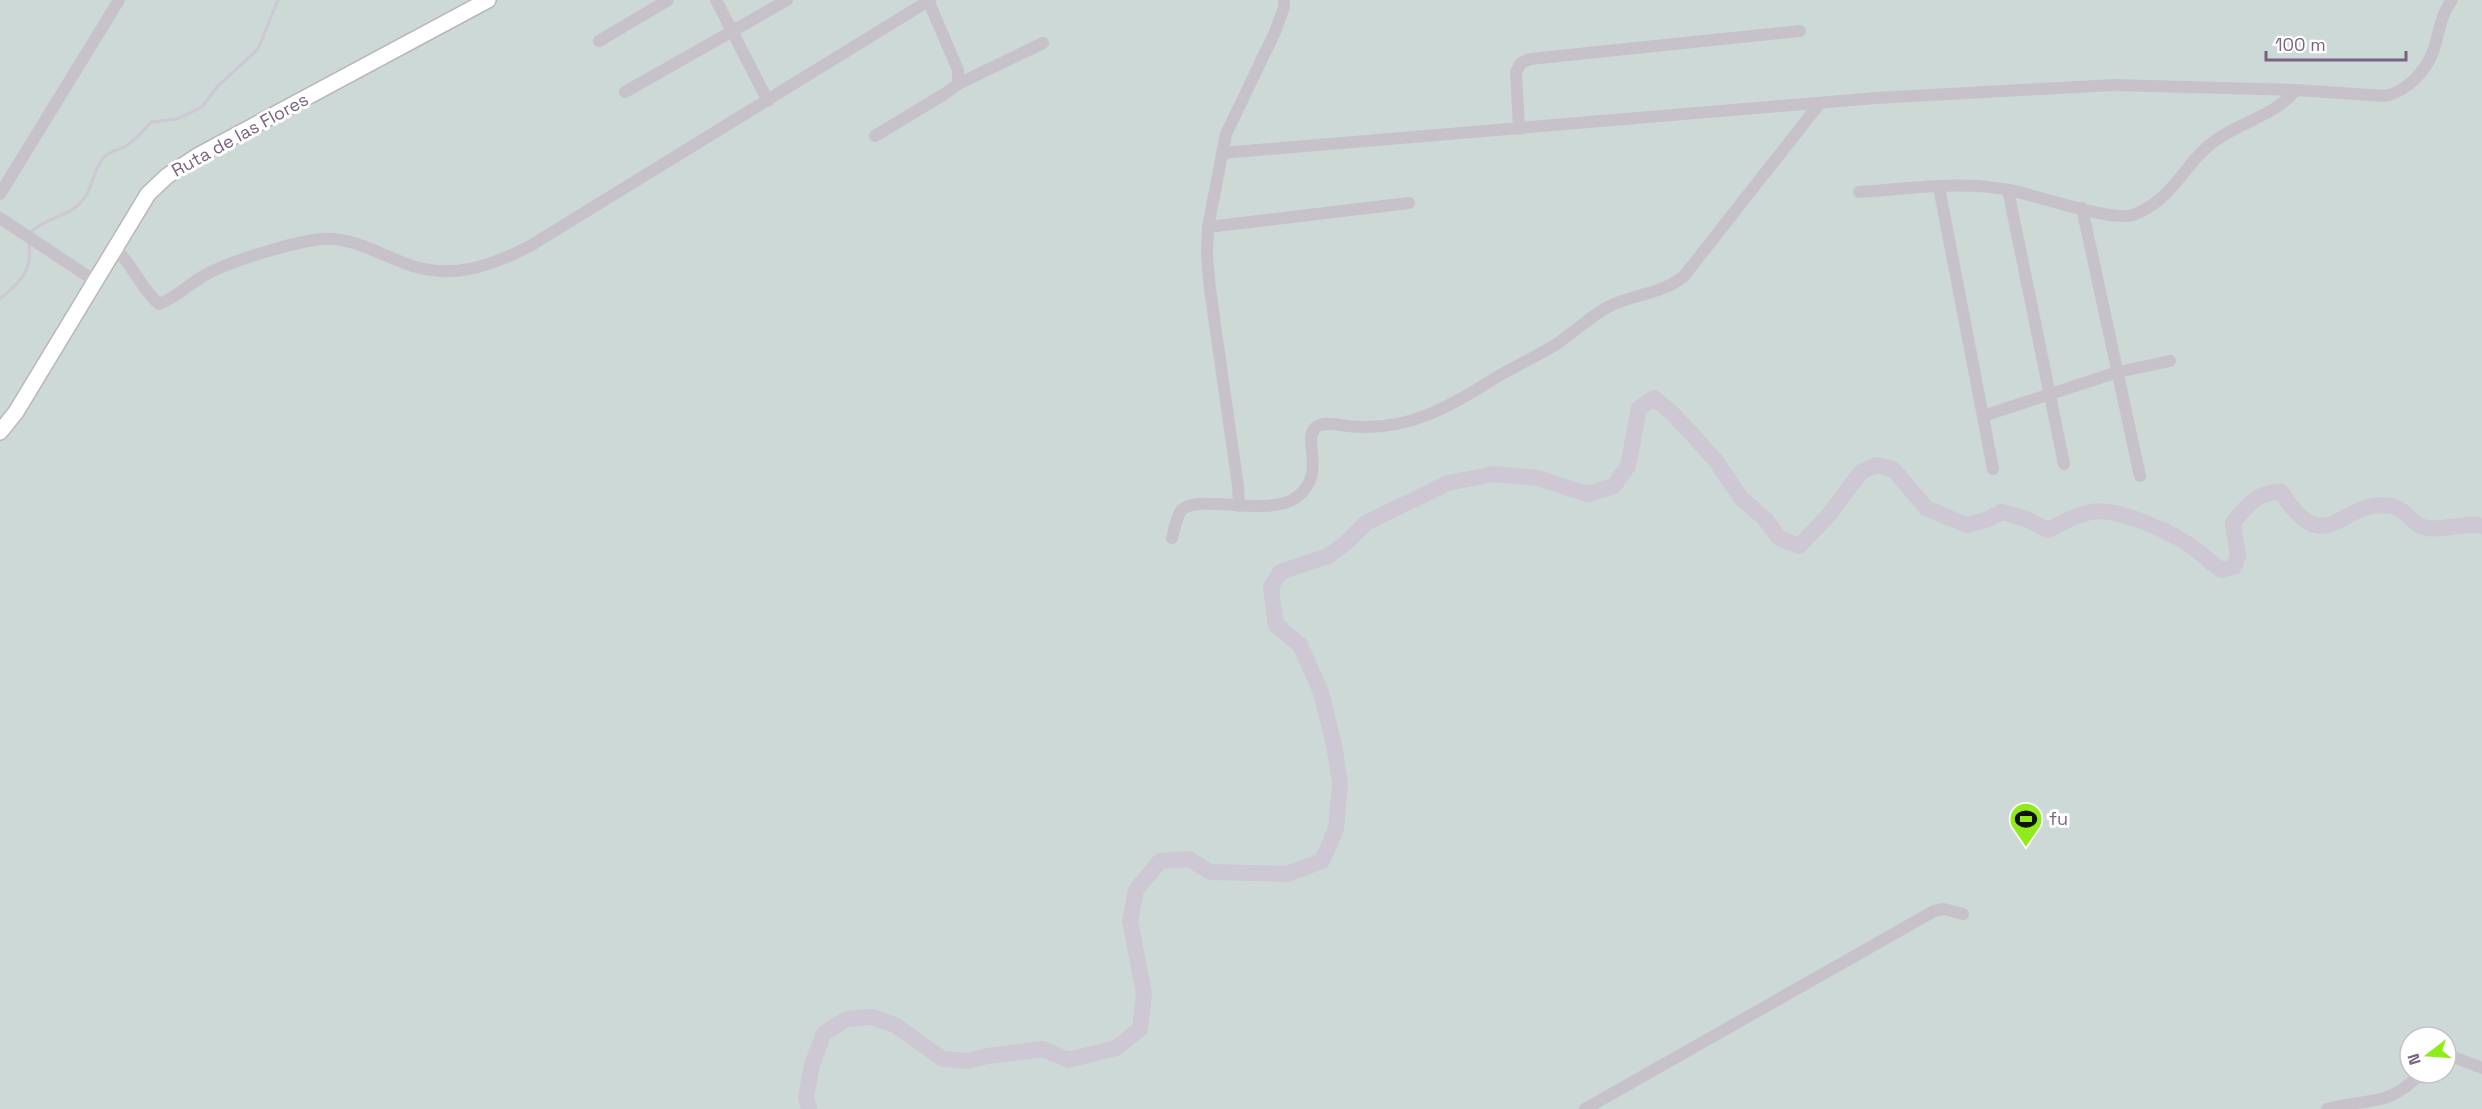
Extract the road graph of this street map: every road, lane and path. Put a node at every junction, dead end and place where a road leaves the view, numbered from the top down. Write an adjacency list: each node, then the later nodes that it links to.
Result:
1 (118, 0): 25 (street)
2 (488, 0): 9 (main road, Ruta de las Flores)
3 (668, 0): 12 (street)
4 (716, 0): 10 (street)
5 (787, 0): 10 (street)
6 (929, 0): 14 (street); 17 (street)
7 (1284, 0): 21 (street)
8 (2452, 0): 15 (street)
9 (467, 5): 30 (main road, Ruta de las Flores)
10 (733, 31): 16 (street); 17 (street)
11 (1800, 31): 19 (street)
12 (599, 41)
13 (1043, 43): 14 (street)
14 (957, 84): 20 (street)
15 (2296, 90): 18 (street); 27 (street)
16 (625, 92)
17 (768, 101): 30 (street)
18 (1820, 104): 19 (street); 40 (street)
19 (1519, 129): 21 (street)
20 (874, 136)
21 (1222, 153): 29 (street)
22 (1939, 187): 23 (street); 24 (street); 35 (street)
23 (2008, 190): 27 (street); 34 (street)
24 (1859, 192)
25 (0, 194)
26 (1408, 203): 29 (street)
27 (2082, 208): 33 (street)
28 (0, 218): 31 (street)
29 (1208, 227): 40 (street)
30 (116, 248): 31 (main road, Ruta de las Flores)
31 (95, 281): 36 (main road, Ruta de las Flores)
32 (2170, 362): 33 (street)
33 (2118, 372): 34 (street); 39 (street)
34 (2050, 395): 35 (street); 37 (street)
35 (1983, 416): 38 (street)
36 (0, 432)
37 (2064, 464)
38 (1993, 469)
39 (2140, 476)
40 (1239, 506): 41 (street)
41 (1172, 538)
42 (1963, 914): 46 (street)
43 (2458, 1059): 44 (street)
44 (2482, 1068)
45 (2410, 1085): 47 (street)
46 (1586, 1109)
47 (2327, 1109)

